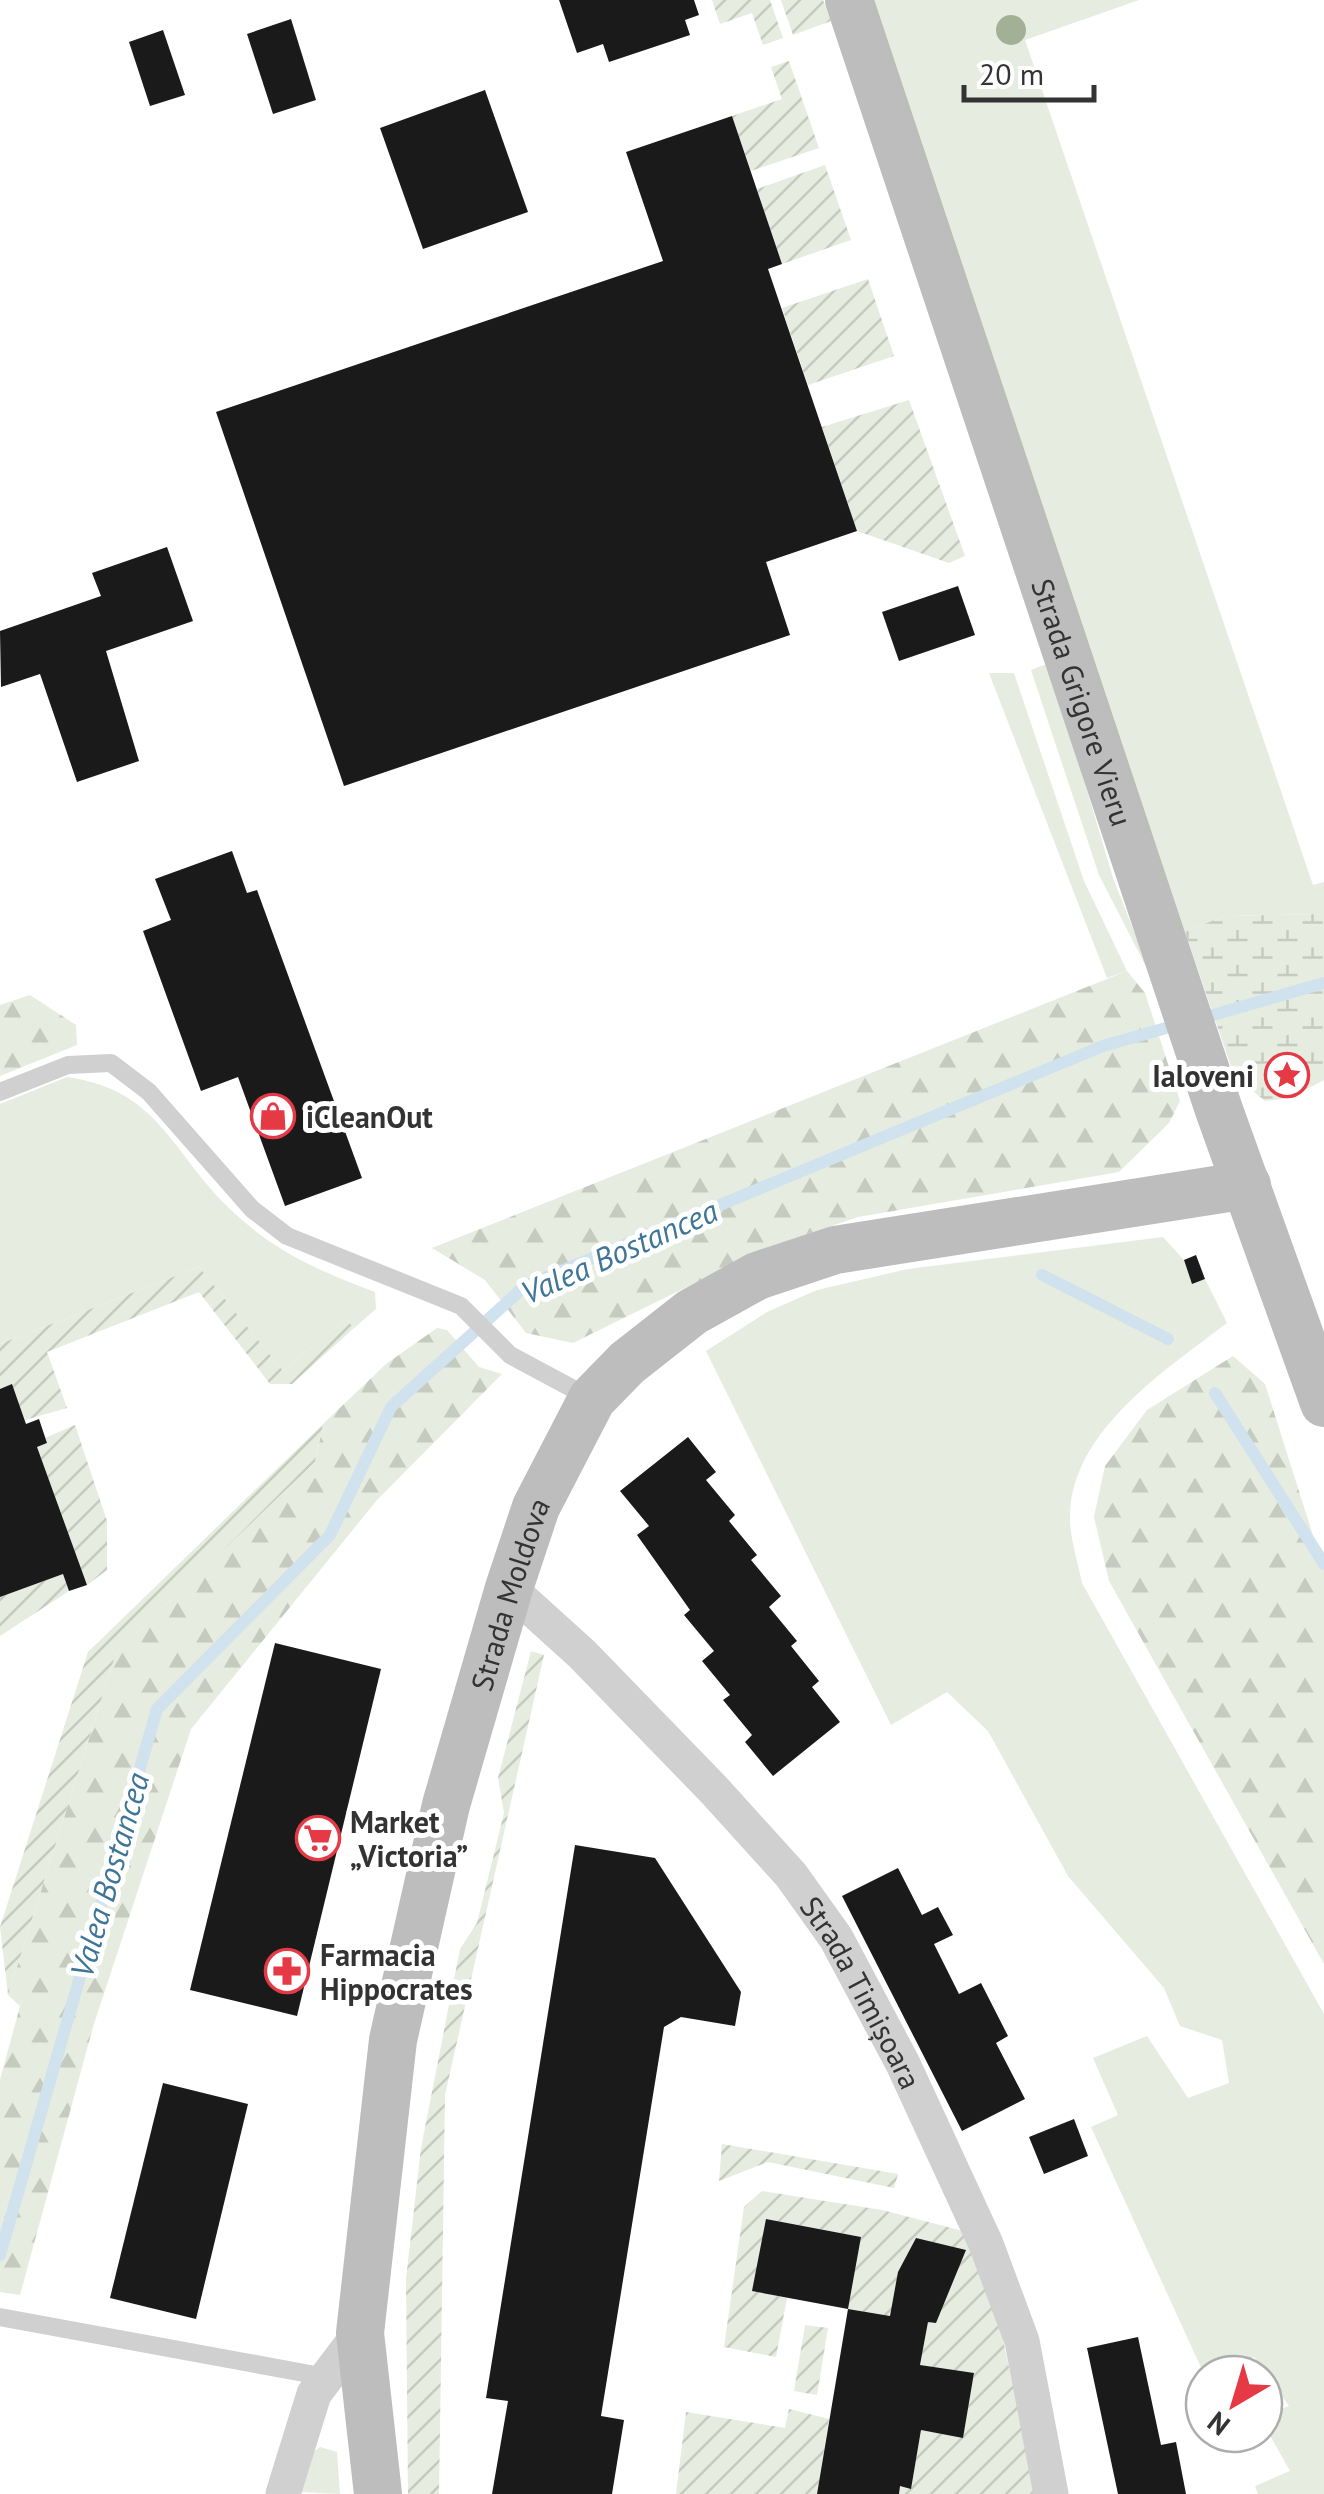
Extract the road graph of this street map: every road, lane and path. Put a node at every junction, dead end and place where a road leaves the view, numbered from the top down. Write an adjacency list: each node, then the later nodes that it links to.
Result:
1 (849, 0): 3 (street, Strada Grigore Vieru)
2 (0, 1092): 4 (lane)
3 (1247, 1185): 4 (street, Strada Moldova); 5 (street, Strada Grigore Vieru)
4 (592, 1399): 6 (street, Strada Moldova)
5 (1324, 1403)
6 (509, 1588): 8 (street, Strada Moldova); 12 (street, Strada Timișoara)
7 (6, 2318): 9 (lane)
8 (360, 2333): 9 (street); 11 (street, Strada Moldova)
9 (326, 2377): 10 (street)
10 (283, 2494)
11 (378, 2494)
12 (1050, 2494)

